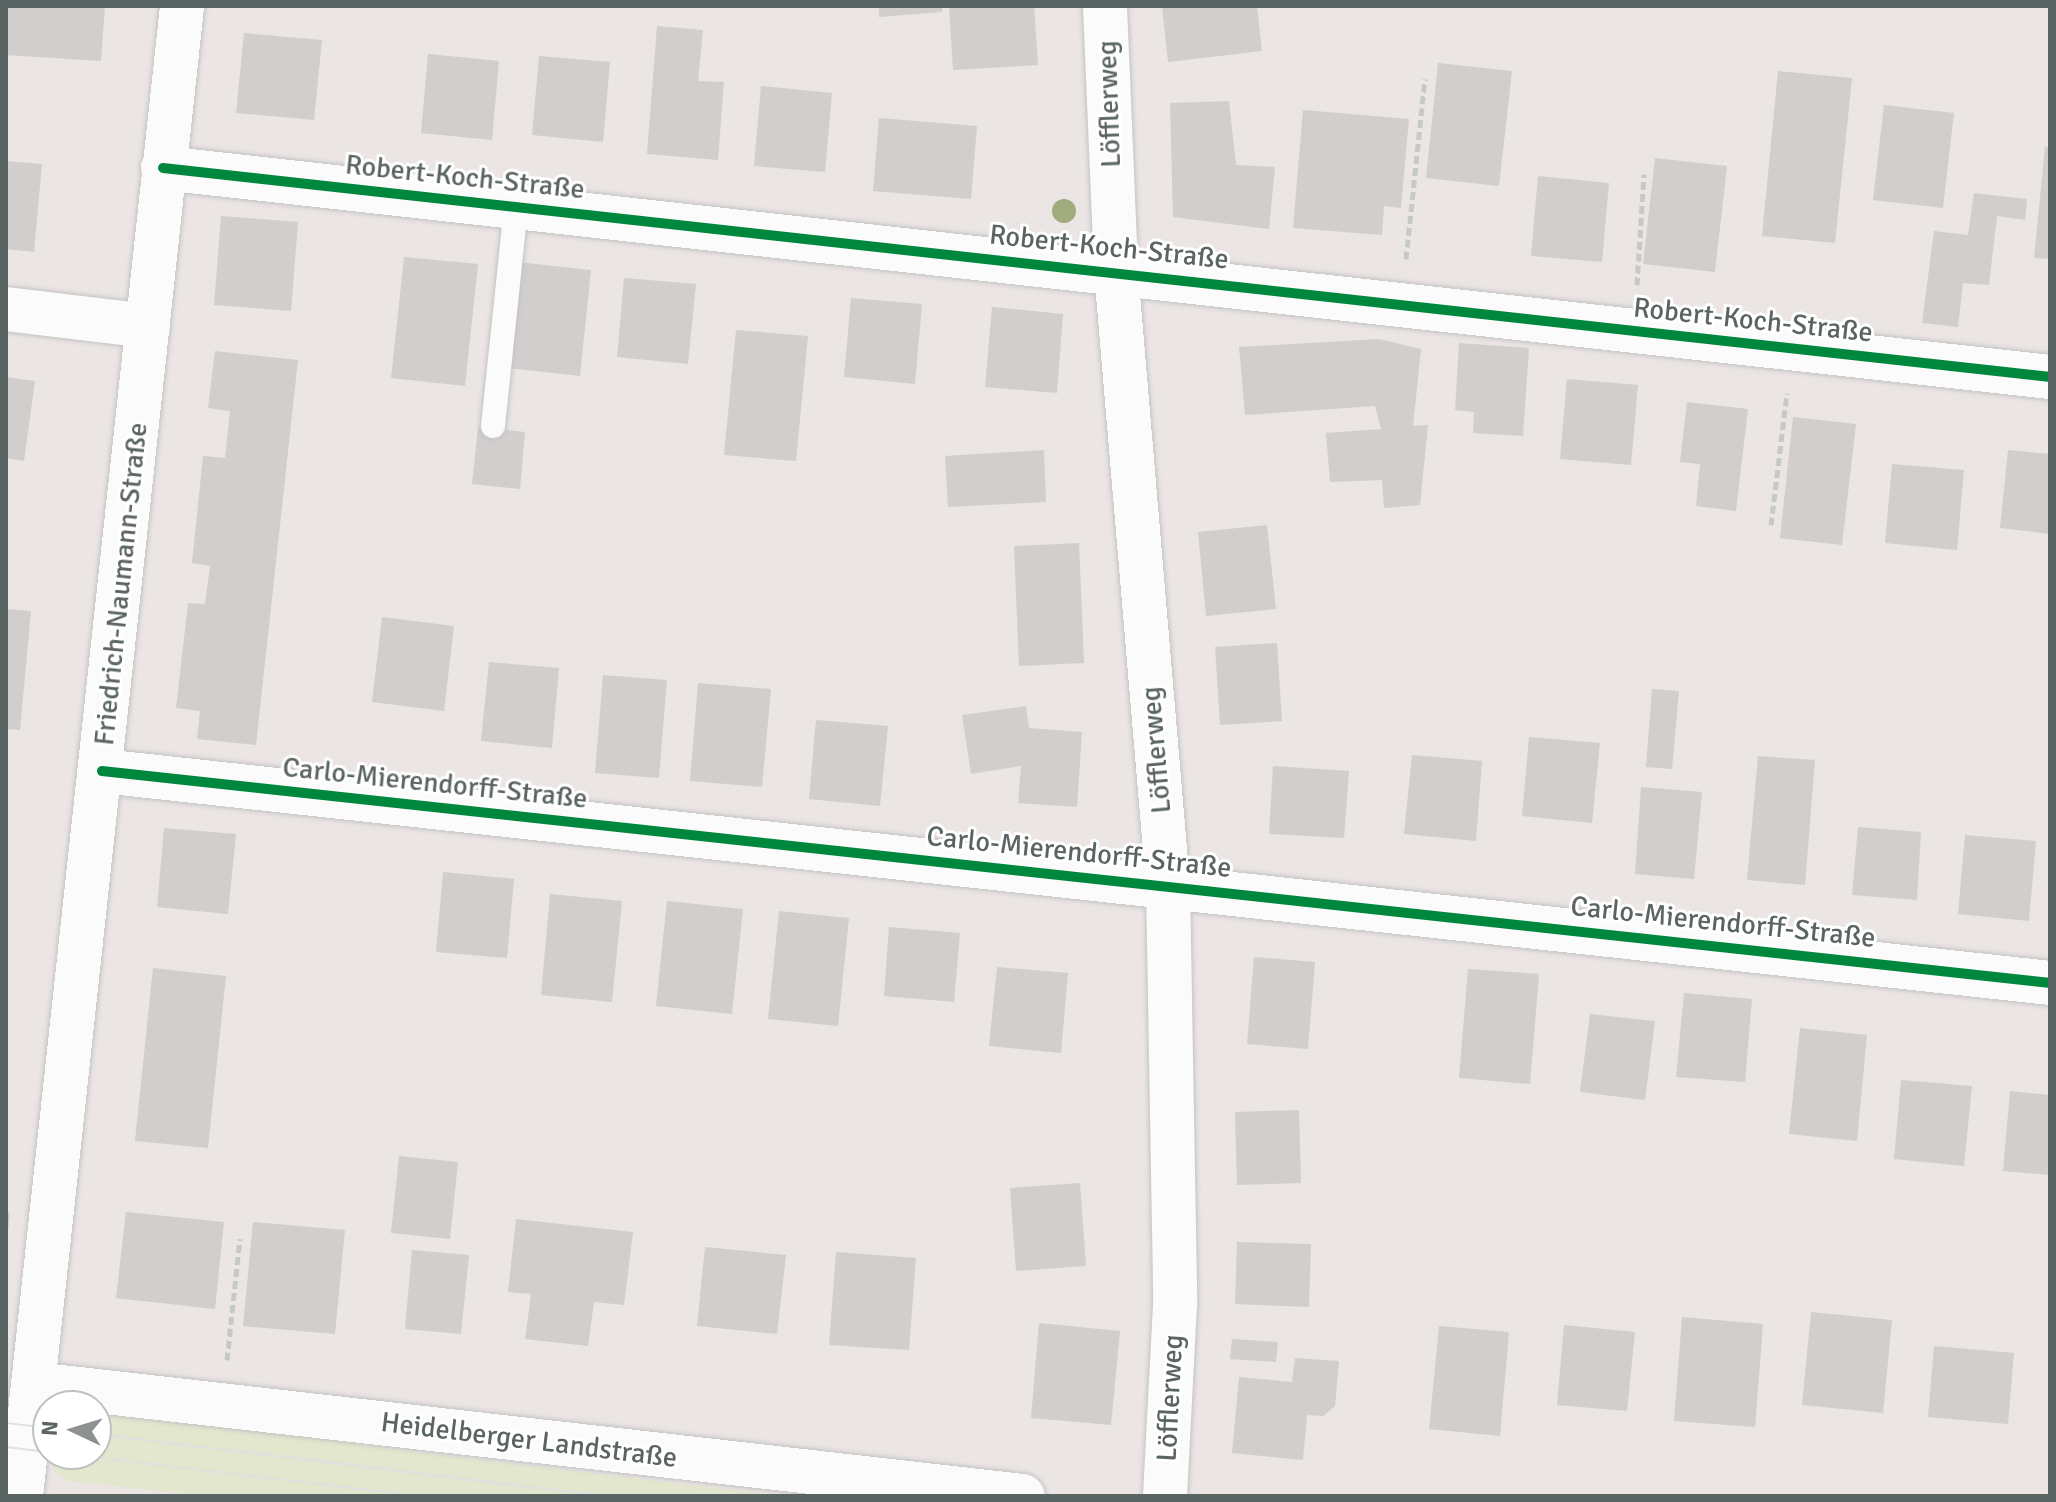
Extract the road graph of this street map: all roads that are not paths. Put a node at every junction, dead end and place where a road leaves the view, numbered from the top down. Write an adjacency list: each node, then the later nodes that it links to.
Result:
1 (182, 6): 3 (street, Friedrich-Naumann-Straße)
2 (1105, 6): 5 (street, Löfflerweg)
3 (163, 168): 4 (street, Robert-Koch-Straße); 7 (street, Friedrich-Naumann-Straße)
4 (516, 207): 5 (street, Robert-Koch-Straße); 9 (lane)
5 (1116, 271): 8 (street, Robert-Koch-Straße); 11 (street, Löfflerweg)
6 (6, 309): 7 (street)
7 (148, 326): 10 (street, Friedrich-Naumann-Straße)
8 (2050, 377)
9 (493, 426)
10 (102, 771): 11 (street, Carlo-Mierendorff-Straße); 13 (street, Friedrich-Naumann-Straße)
11 (1168, 885): 12 (street, Carlo-Mierendorff-Straße); 16 (street, Löfflerweg)
12 (2050, 983)
13 (35, 1384): 14 (street, Friedrich-Naumann-Straße); 15 (street, Heidelberger Landstraße)
14 (21, 1496)
15 (1023, 1496)
16 (1165, 1496)

